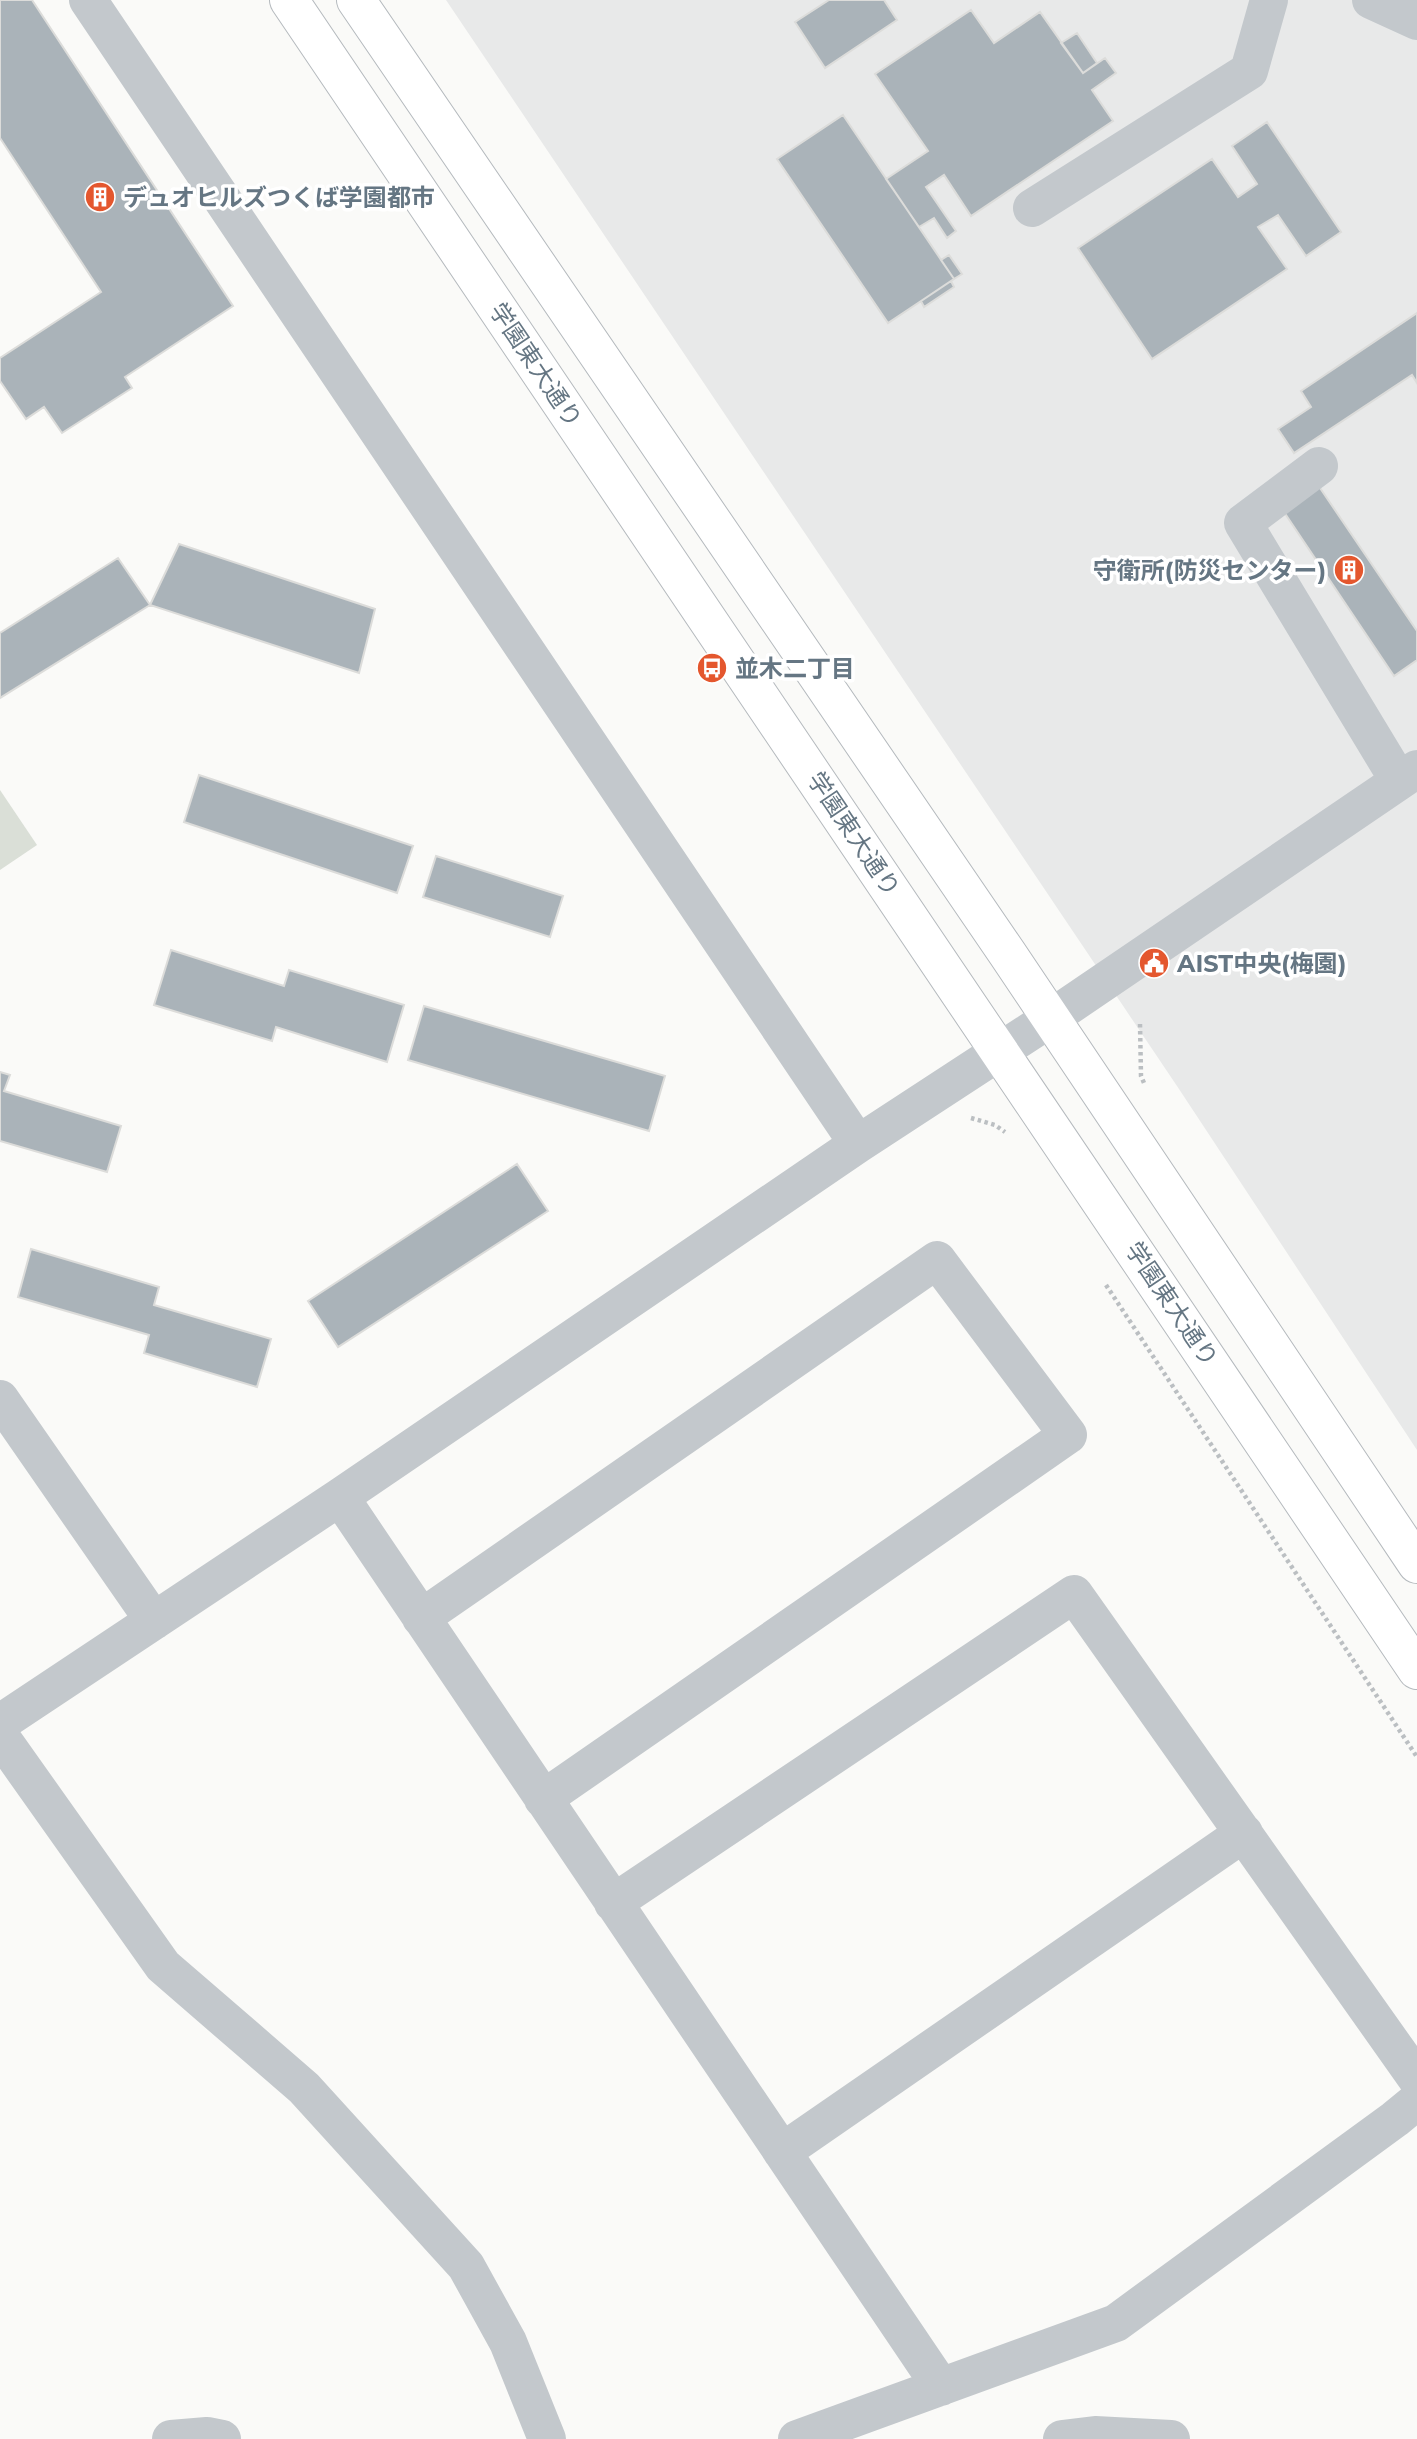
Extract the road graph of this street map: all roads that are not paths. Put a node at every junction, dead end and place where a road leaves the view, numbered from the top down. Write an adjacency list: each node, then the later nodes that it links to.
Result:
1 (88, 0): 12 (street)
2 (289, 0): 11 (main road, 学園東大通り)
3 (356, 0): 10 (main road)
4 (1269, 0): 7 (street)
5 (1371, 0): 6 (street)
6 (1417, 20)
7 (1032, 208)
8 (1319, 466): 9 (street)
9 (1408, 775): 10 (street)
10 (1051, 1018): 11 (street); 15 (main road)
11 (1000, 1051): 12 (street); 18 (main road, 学園東大通り)
12 (858, 1143): 14 (street)
13 (0, 1399): 17 (street)
14 (340, 1497): 16 (street); 17 (street)
15 (1417, 1564)
16 (421, 1618): 21 (street); 21 (street)
17 (154, 1621): 19 (street)
18 (1417, 1670)
19 (0, 1723)
20 (0, 1736): 30 (street)
21 (543, 1799): 23 (street)
22 (1244, 1833): 23 (street); 24 (street); 26 (street)
23 (613, 1903): 26 (street)
24 (1417, 2079)
25 (1417, 2101): 27 (street)
26 (782, 2152): 27 (street)
27 (941, 2387): 31 (street)
28 (171, 2439): 29 (street)
29 (222, 2439)
30 (547, 2439)
31 (797, 2439)
32 (1062, 2439): 33 (street)
33 (1171, 2439)

